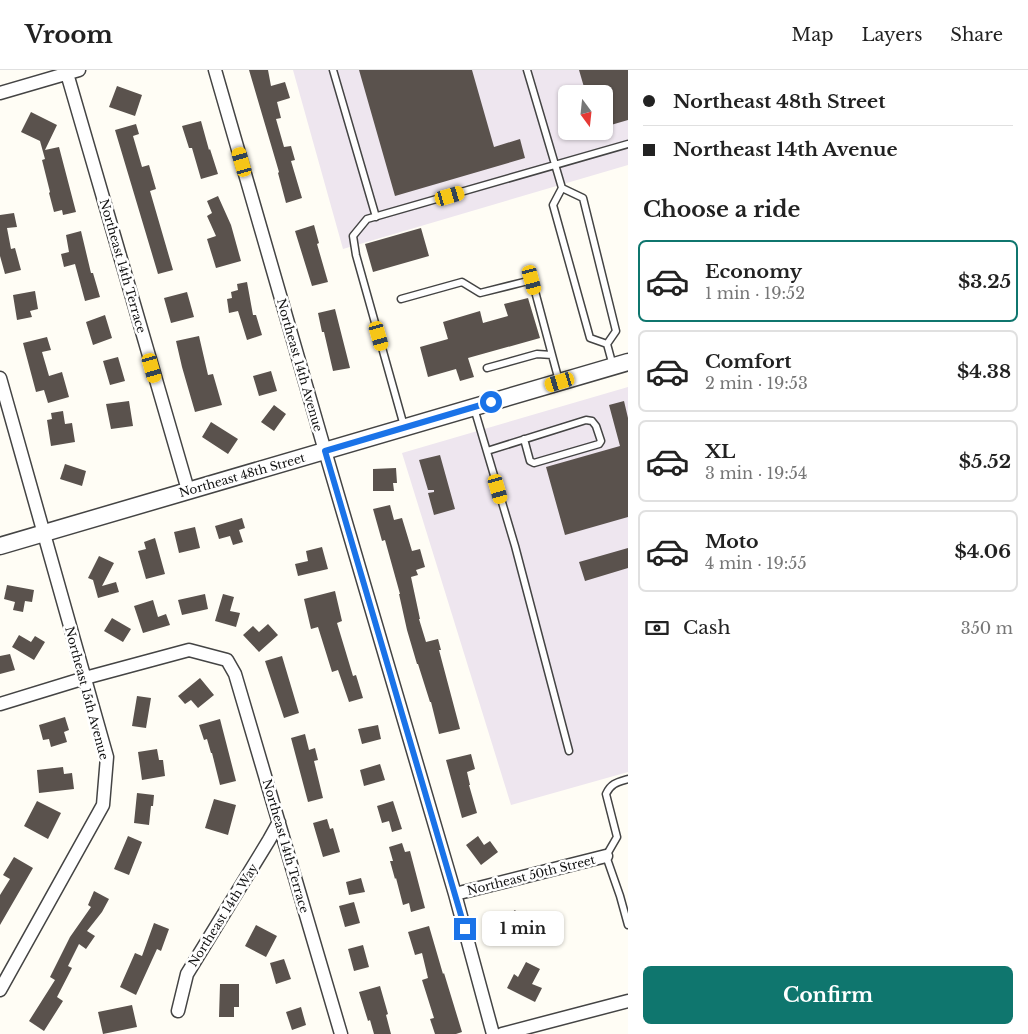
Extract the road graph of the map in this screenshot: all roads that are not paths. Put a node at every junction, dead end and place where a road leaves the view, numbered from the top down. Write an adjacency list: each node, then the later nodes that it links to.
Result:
1 (215, 70): 20 (street, Northeast 14th Avenue)
2 (333, 70): 9 (lane)
3 (527, 70): 7 (lane)
4 (71, 71): 5 (street); 22 (street, Northeast 14th Terrace)
5 (0, 93)
6 (628, 144): 7 (lane)
7 (555, 165): 8 (lane); 9 (lane)
8 (562, 188): 11 (lane); 11 (lane)
9 (376, 217): 18 (lane)
10 (401, 299): 12 (lane)
11 (607, 344): 13 (lane)
12 (552, 355): 14 (lane); 16 (lane)
13 (620, 364): 16 (street, Northeast 48th Street)
14 (487, 368)
15 (0, 378): 23 (street, Northeast 15th Avenue)
16 (560, 382): 17 (street, Northeast 48th Street)
17 (474, 407): 18 (street, Northeast 48th Street); 21 (lane)
18 (404, 428): 20 (street, Northeast 48th Street)
19 (524, 439): 19 (lane); 21 (lane)
20 (325, 451): 22 (street, Northeast 48th Street); 31 (street, Northeast 14th Avenue)
21 (487, 451): 27 (lane)
22 (188, 490): 23 (street, Northeast 48th Street)
23 (44, 533): 24 (street, Northeast 48th Street); 25 (street, Northeast 15th Avenue)
24 (0, 546)
25 (85, 678): 26 (street); 29 (street, Northeast 14th Terrace); 33 (street, Northeast 15th Avenue)
26 (0, 704)
27 (569, 751)
28 (628, 779): 30 (lane)
29 (279, 822): 35 (street, Northeast 14th Way); 36 (street, Northeast 14th Terrace)
30 (606, 856): 31 (street, Northeast 50th Street); 32 (lane)
31 (455, 894): 37 (street, Northeast 14th Avenue)
32 (628, 924)
33 (0, 990)
34 (628, 1001): 38 (street)
35 (178, 1011)
36 (340, 1034)
37 (493, 1034)
38 (502, 1034)

